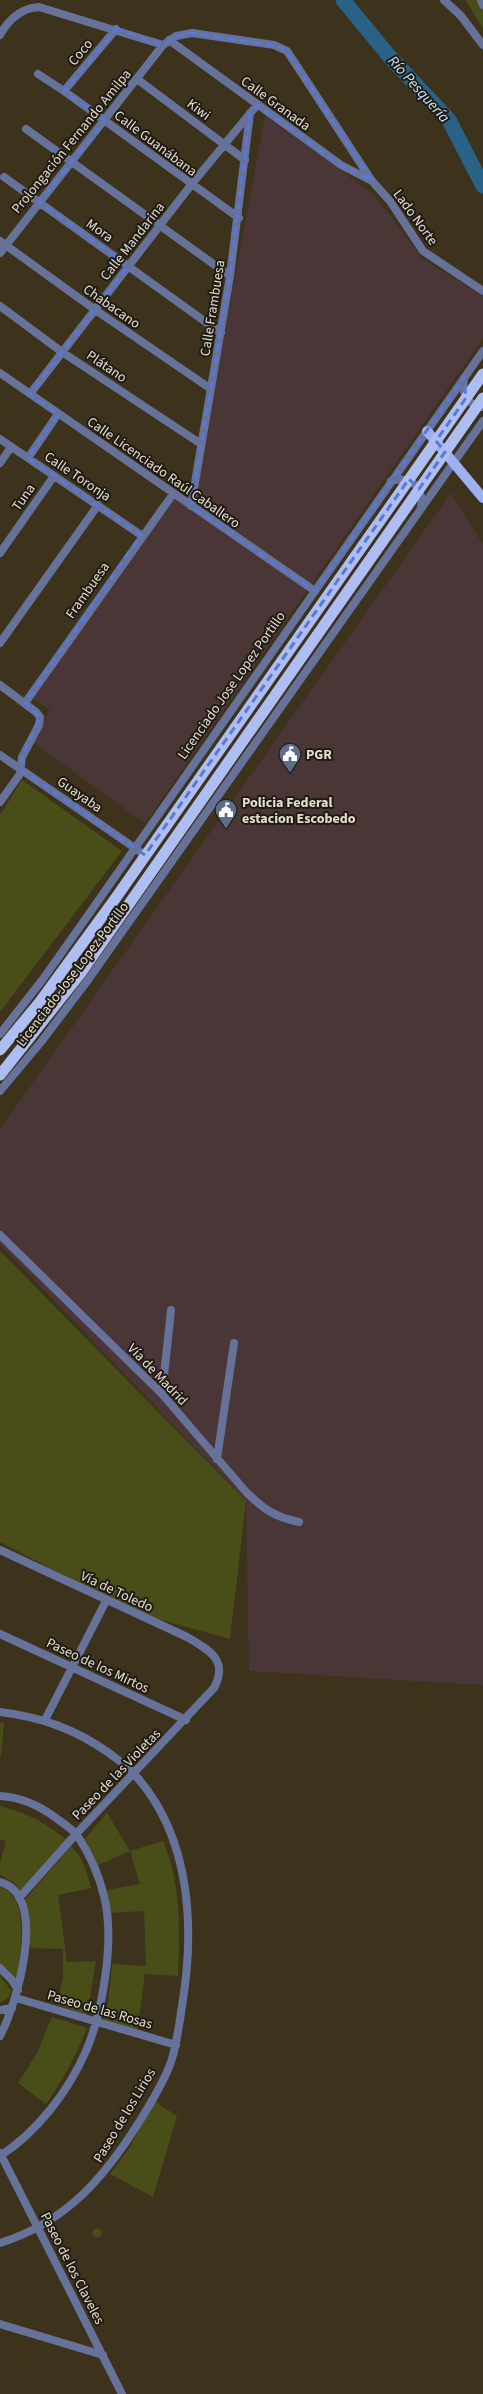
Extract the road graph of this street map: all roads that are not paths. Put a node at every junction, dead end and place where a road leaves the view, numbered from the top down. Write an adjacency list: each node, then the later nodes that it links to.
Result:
1 (444, 0): 7 (street)
2 (481, 0): 3 (street)
3 (483, 4)
4 (116, 29): 5 (street); 6 (street); 10 (street, Coco)
5 (0, 35)
6 (166, 43): 9 (street, Prolongación Fernando Amilpa); 11 (street, Calle Granada); 19 (street)
7 (483, 45)
8 (38, 74): 10 (street, Calle Guanábana)
9 (137, 80): 13 (street, Prolongación Fernando Amilpa); 15 (street, Kiwi)
10 (64, 91): 13 (street, Calle Guanábana)
11 (256, 105): 12 (street, Calle Mandarina); 19 (street, Calle Granada)
12 (250, 113): 15 (street, Calle Mandarina); 16 (street, Calle Frambuesa)
13 (105, 121): 17 (street, Prolongación Fernando Amilpa); 20 (street, Calle Guanábana)
14 (26, 129): 17 (street)
15 (224, 144): 16 (street, Kiwi); 20 (street, Calle Mandarina)
16 (245, 160): 22 (street, Calle Frambuesa)
17 (70, 162): 21 (street, Prolongación Fernando Amilpa); 23 (street)
18 (4, 177): 21 (street, Mora)
19 (372, 181): 28 (street, Lado Norte)
20 (191, 185): 22 (street, Calle Guanábana); 23 (street, Calle Mandarina)
21 (38, 202): 24 (street, Prolongación Fernando Amilpa); 26 (street, Mora)
22 (239, 218): 27 (street, Calle Frambuesa)
23 (160, 226): 26 (street, Calle Mandarina); 27 (street)
24 (3, 243): 25 (street, Prolongación Fernando Amilpa); 30 (street, Chabacano)
25 (0, 253)
26 (128, 266): 30 (street, Calle Mandarina); 31 (street, Mora)
27 (230, 276): 31 (street, Calle Frambuesa)
28 (483, 291)
29 (0, 306): 33 (street, Plátano)
30 (94, 309): 33 (street, Calle Mandarina); 37 (street, Chabacano)
31 (221, 333): 37 (street, Calle Frambuesa)
32 (483, 351): 36 (street, Licenciado Jose Lopez Portillo)
33 (62, 352): 38 (street, Calle Mandarina); 45 (street, Plátano)
34 (0, 373): 38 (street, Calle Licenciado Raúl Caballero)
35 (483, 374): 67 (highway, Licenciado Jose Lopez Portillo)
36 (464, 377): 40 (street); 43 (street, Licenciado Jose Lopez Portillo)
37 (211, 389): 45 (street, Calle Frambuesa)
38 (30, 394): 41 (street, Calle Licenciado Raúl Caballero)
39 (483, 398): 70 (highway, Licenciado Jose Lopez Portillo)
40 (483, 407)
41 (58, 414): 47 (street); 52 (street, Calle Licenciado Raúl Caballero)
42 (483, 421): 48 (street, Licenciado Jose Lopez Portillo)
43 (427, 431): 48 (main road); 51 (street, Licenciado Jose Lopez Portillo)
44 (0, 439): 46 (street, Calle Toronja)
45 (201, 444): 55 (street, Calle Frambuesa)
46 (11, 447): 47 (street, Calle Toronja); 49 (street)
47 (28, 458): 50 (street, Calle Toronja)
48 (454, 462): 53 (main road); 56 (street, Licenciado Jose Lopez Portillo)
49 (0, 463)
50 (54, 476): 54 (street, Calle Toronja); 58 (street, Tuna)
51 (391, 481): 56 (street); 59 (street, Licenciado Jose Lopez Portillo)
52 (173, 494): 55 (street, Calle Licenciado Raúl Caballero); 57 (street, Frambuesa)
53 (483, 498)
54 (98, 505): 57 (street, Calle Toronja); 60 (street)
55 (191, 506): 59 (street, Calle Licenciado Raúl Caballero)
56 (421, 509): 71 (street, Licenciado Jose Lopez Portillo)
57 (141, 536): 62 (street, Frambuesa)
58 (0, 553)
59 (315, 591): 66 (street, Licenciado Jose Lopez Portillo)
60 (0, 644)
61 (0, 685): 62 (street)
62 (25, 703): 64 (street)
63 (0, 755): 64 (street, Guayaba)
64 (22, 770): 65 (street); 66 (street, Guayaba)
65 (0, 802)
66 (135, 849): 67 (street, Guayaba); 68 (street, Licenciado Jose Lopez Portillo)
67 (145, 855): 69 (highway, Licenciado Jose Lopez Portillo)
68 (0, 1034)
69 (0, 1050)
70 (0, 1075)
71 (0, 1090)
72 (0, 1235): 75 (street, Vía de Madrid)
73 (171, 1310): 75 (street)
74 (234, 1344): 76 (street)
75 (162, 1394): 76 (street, Vía de Madrid)
76 (217, 1458): 77 (street, Vía de Madrid)
77 (299, 1522)
78 (0, 1550): 79 (street, Vía de Toledo)
79 (106, 1601): 81 (street, Vía de Toledo); 82 (street)
80 (0, 1634): 82 (street, Paseo de los Mirtos)
81 (219, 1662): 85 (street, Paseo de las Violetas)
82 (70, 1667): 84 (street); 85 (street, Paseo de los Mirtos)
83 (0, 1712): 84 (street, Paseo de los Lirios)
84 (45, 1720): 86 (street, Paseo de los Lirios)
85 (186, 1720): 86 (street, Paseo de las Violetas)
86 (135, 1774): 88 (street, Paseo de las Violetas); 97 (street, Paseo de los Lirios)
87 (0, 1796): 88 (street)
88 (76, 1834): 90 (street, Paseo de las Violetas); 95 (street)
89 (0, 1882): 90 (street)
90 (19, 1898): 92 (street)
91 (0, 1968): 92 (street)
92 (17, 1994): 93 (street); 95 (street, Paseo de las Rosas)
93 (12, 2008): 94 (street); 96 (street)
94 (0, 2010)
95 (96, 2020): 97 (street, Paseo de las Rosas); 98 (street)
96 (0, 2036)
97 (176, 2045): 99 (street, Paseo de los Lirios)
98 (0, 2155): 99 (street, Paseo de los Claveles)
99 (38, 2228): 100 (street, Paseo de los Lirios); 102 (street, Paseo de los Claveles)
100 (0, 2243)
101 (0, 2324): 102 (street)
102 (103, 2356): 103 (street, Paseo de los Claveles)
103 (122, 2394)

